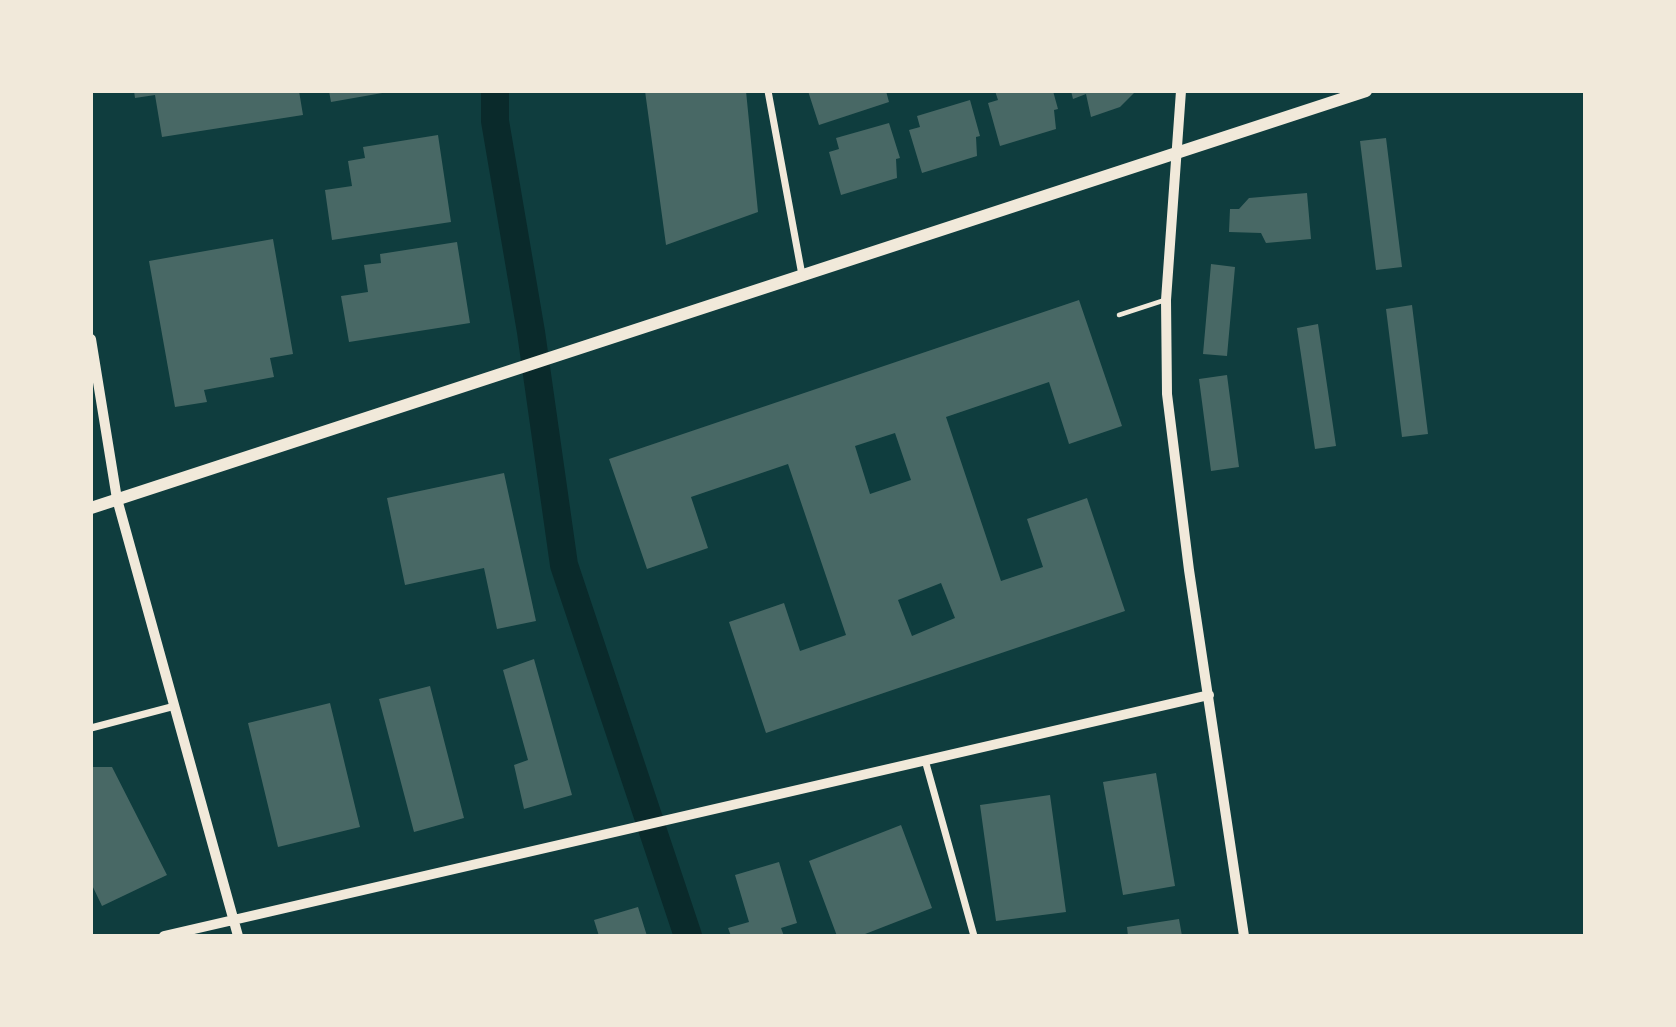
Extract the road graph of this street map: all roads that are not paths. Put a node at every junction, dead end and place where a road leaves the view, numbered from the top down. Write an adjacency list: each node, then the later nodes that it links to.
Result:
1 (768, 91): 5 (street)
2 (1181, 91): 4 (street)
3 (1366, 91): 4 (main road)
4 (1177, 153): 5 (main road); 6 (street)
5 (802, 275): 9 (main road)
6 (1166, 300): 7 (lane); 11 (street)
7 (1119, 315)
8 (91, 339): 9 (street)
9 (117, 499): 10 (main road); 12 (street)
10 (91, 508)
11 (1209, 695): 14 (street); 19 (street)
12 (175, 706): 13 (street); 15 (street)
13 (91, 728)
14 (925, 760): 15 (street); 18 (street)
15 (234, 919): 16 (street); 17 (street)
16 (164, 936)
17 (238, 936)
18 (974, 936)
19 (1244, 936)

